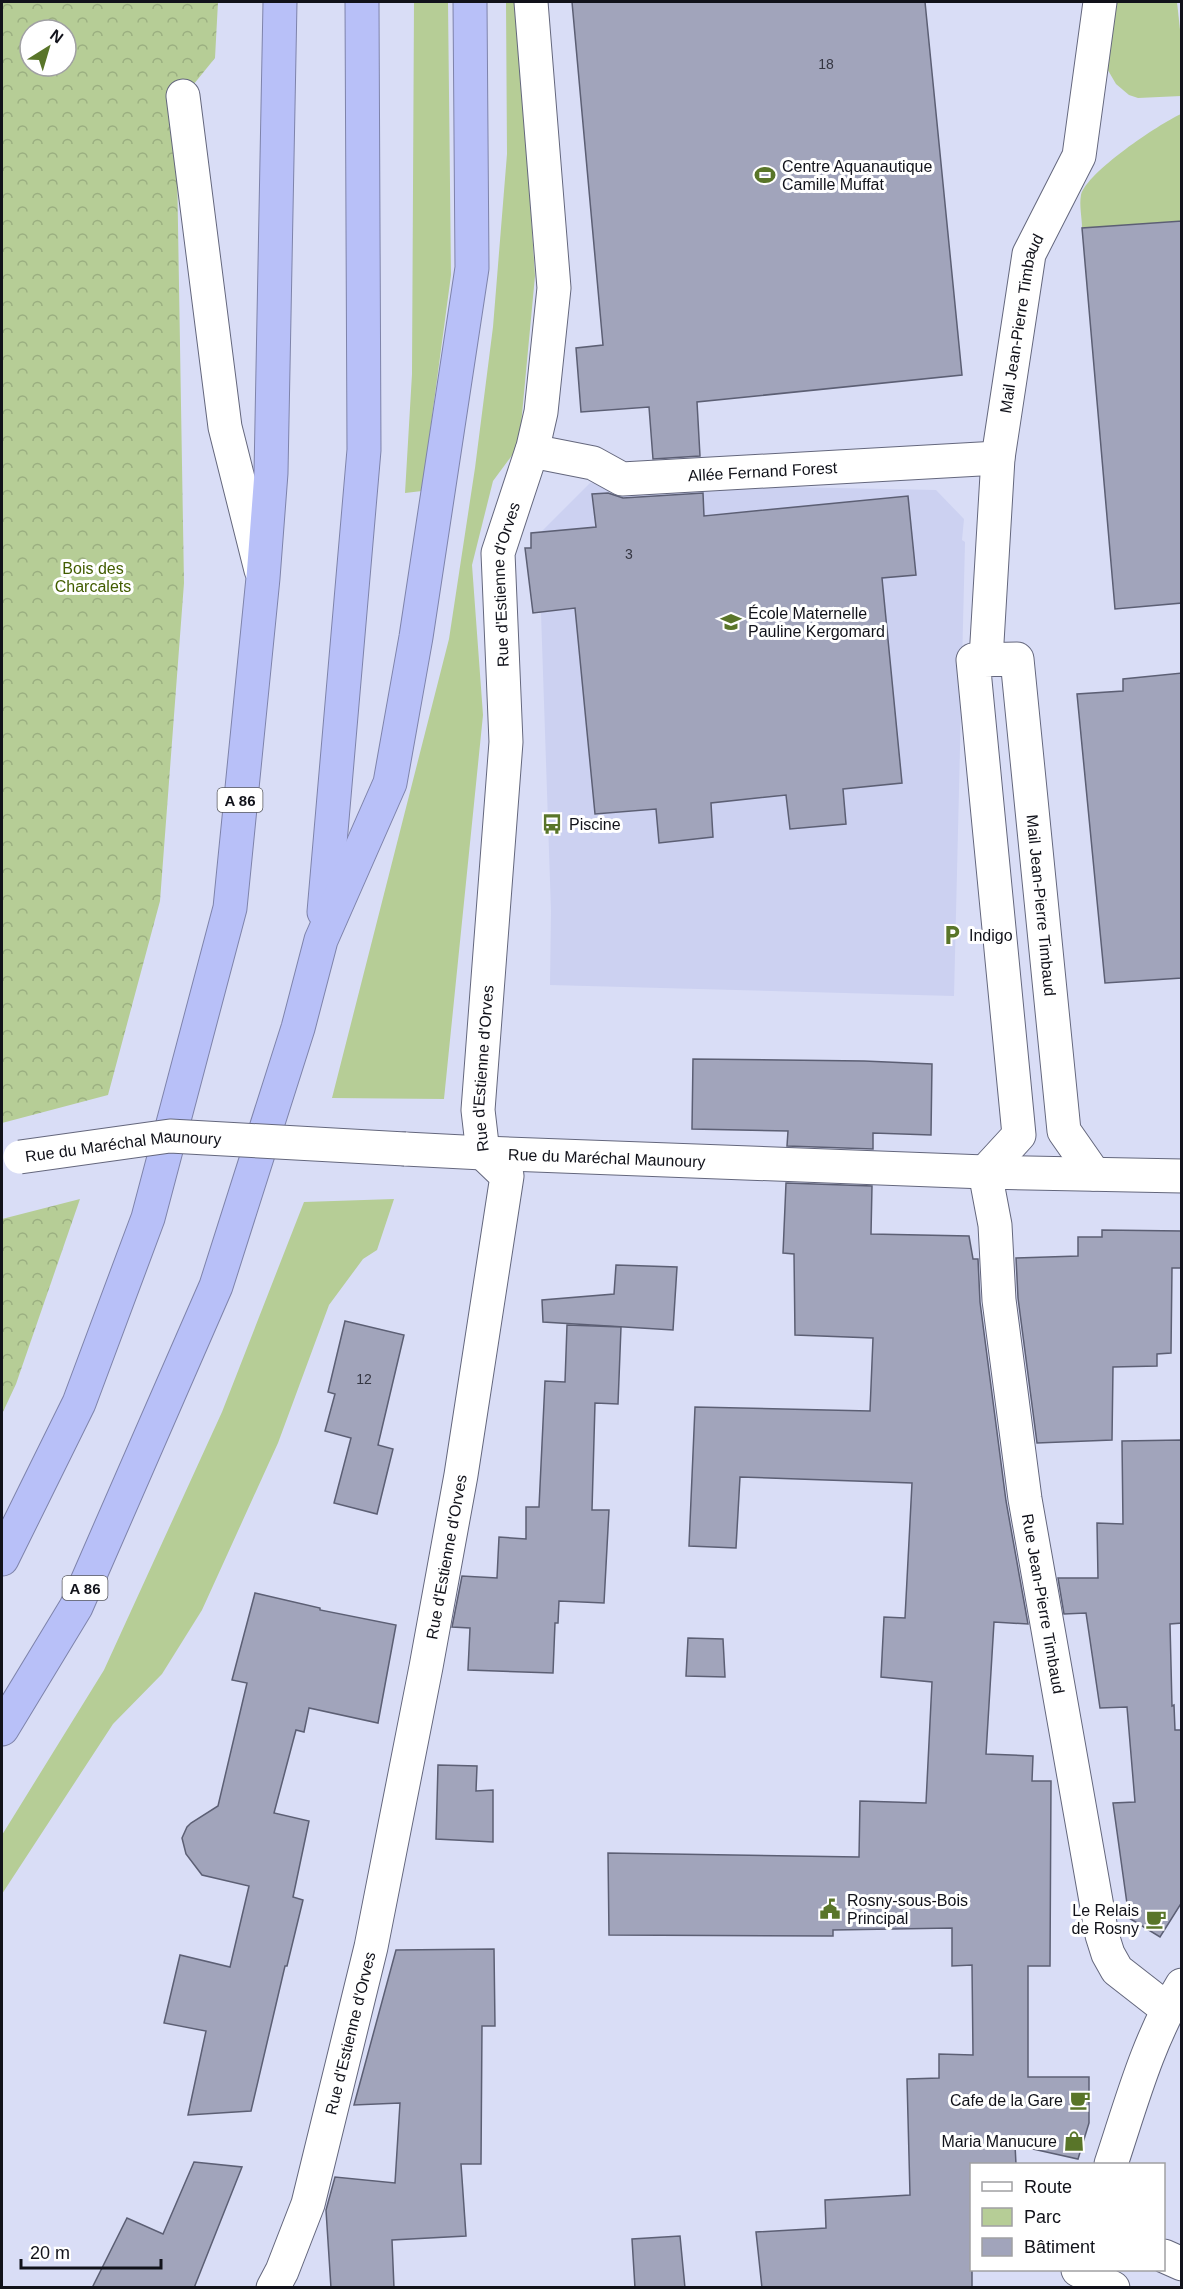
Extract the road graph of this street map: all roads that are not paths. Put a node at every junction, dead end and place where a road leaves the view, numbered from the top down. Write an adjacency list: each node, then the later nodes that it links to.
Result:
1 (280, 2): 9 (highway, A 86)
2 (362, 2): 11 (highway, A 86)
3 (470, 2): 11 (highway)
4 (531, 2): 7 (street, Rue d'Estienne d'Orves)
5 (1100, 2): 8 (street, Mail Jean-Pierre Timbaud)
6 (183, 96): 9 (street)
7 (532, 451): 8 (street, Allée Fernand Forest); 12 (street, Rue d'Estienne d'Orves)
8 (998, 458): 10 (street, Mail Jean-Pierre Timbaud)
9 (263, 578): 17 (highway, A 86)
10 (986, 659): 14 (street, Mail Jean-Pierre Timbaud); 15 (street, Mail Jean-Pierre Timbaud)
11 (321, 940): 18 (highway, A 86)
12 (483, 1153): 13 (street, Rue du Maréchal Maunoury, bridge); 14 (street, Rue du Maréchal Maunoury); 25 (street, Rue d'Estienne d'Orves)
13 (11, 1161)
14 (986, 1172): 15 (street, Rue du Maréchal Maunoury); 19 (street, Rue Jean-Pierre Timbaud)
15 (1094, 1174): 16 (street, Rue du Maréchal Maunoury)
16 (1182, 1176)
17 (2, 1559)
18 (2, 1729)
19 (1174, 1997): 20 (street)
20 (1111, 2163)
21 (1165, 2256): 22 (street)
22 (1182, 2264)
23 (1078, 2271): 26 (street)
24 (1080, 2271): 27 (street)
25 (273, 2288)
26 (1073, 2288)
27 (1113, 2288)

